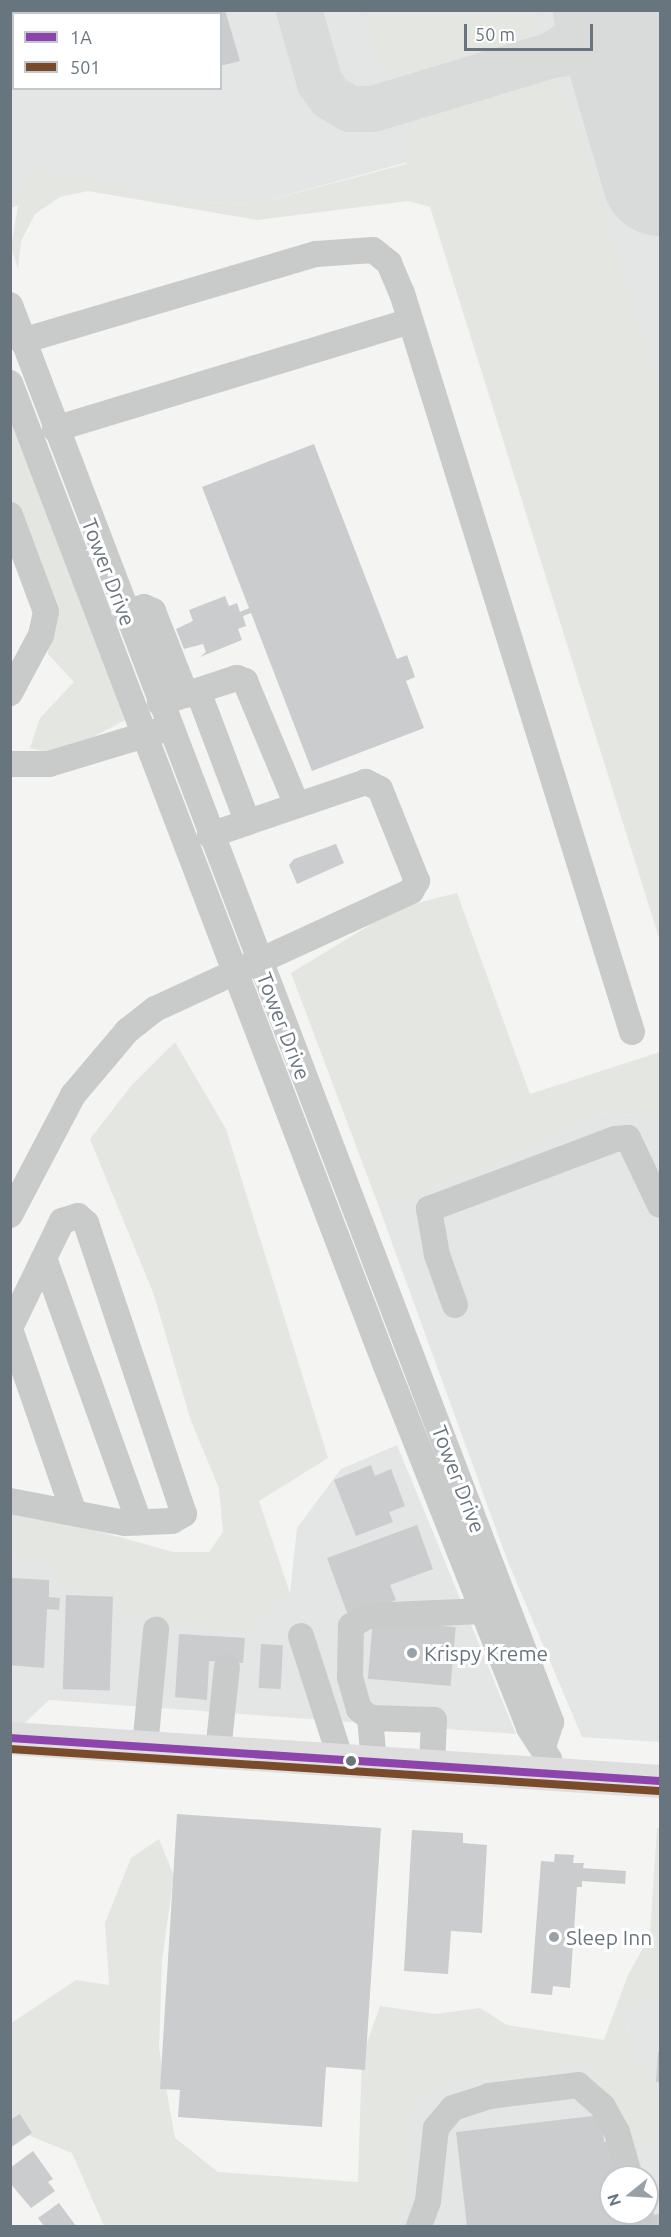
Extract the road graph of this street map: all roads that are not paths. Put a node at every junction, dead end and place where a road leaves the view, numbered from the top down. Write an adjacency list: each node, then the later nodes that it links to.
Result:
1 (10, 305): 3 (street, Tower Drive)
2 (410, 321): 3 (street); 5 (street); 19 (street)
3 (22, 341): 5 (street, Tower Drive)
4 (10, 383): 12 (street, Tower Drive)
5 (54, 429): 7 (street, Tower Drive)
6 (10, 515): 8 (street)
7 (126, 614): 9 (street); 10 (street, Tower Drive)
8 (10, 693)
9 (192, 693): 10 (street); 14 (street); 15 (street)
10 (160, 703): 11 (street, Tower Drive)
11 (168, 727): 12 (street); 16 (street, Tower Drive)
12 (143, 736): 13 (street); 18 (street, Tower Drive)
13 (10, 764)
14 (296, 803): 15 (street); 17 (street)
15 (247, 821): 16 (street)
16 (210, 835): 17 (street, Tower Drive)
17 (259, 961): 18 (street); 34 (street, Tower Drive)
18 (233, 972): 21 (street); 28 (street, Tower Drive)
19 (632, 1032)
20 (660, 1205): 23 (street)
21 (10, 1215)
22 (44, 1258): 24 (street); 27 (street); 27 (street)
23 (455, 1305)
24 (10, 1328): 26 (street)
25 (12, 1497): 26 (street)
26 (74, 1513): 27 (street)
27 (139, 1522)
28 (484, 1611): 32 (street); 34 (street, Tower Drive)
29 (156, 1630): 35 (street)
30 (301, 1636): 37 (street)
31 (227, 1667): 36 (street)
32 (370, 1718): 38 (street); 39 (street)
33 (10, 1738): 35 (main road)
34 (543, 1746): 40 (street, Tower Drive)
35 (145, 1747): 36 (main road)
36 (218, 1752): 37 (main road)
37 (341, 1760): 38 (main road)
38 (374, 1763): 39 (main road)
39 (432, 1767): 40 (main road)
40 (557, 1775): 41 (main road)
41 (660, 1780)
42 (626, 2165): 43 (street)
43 (419, 2226)

